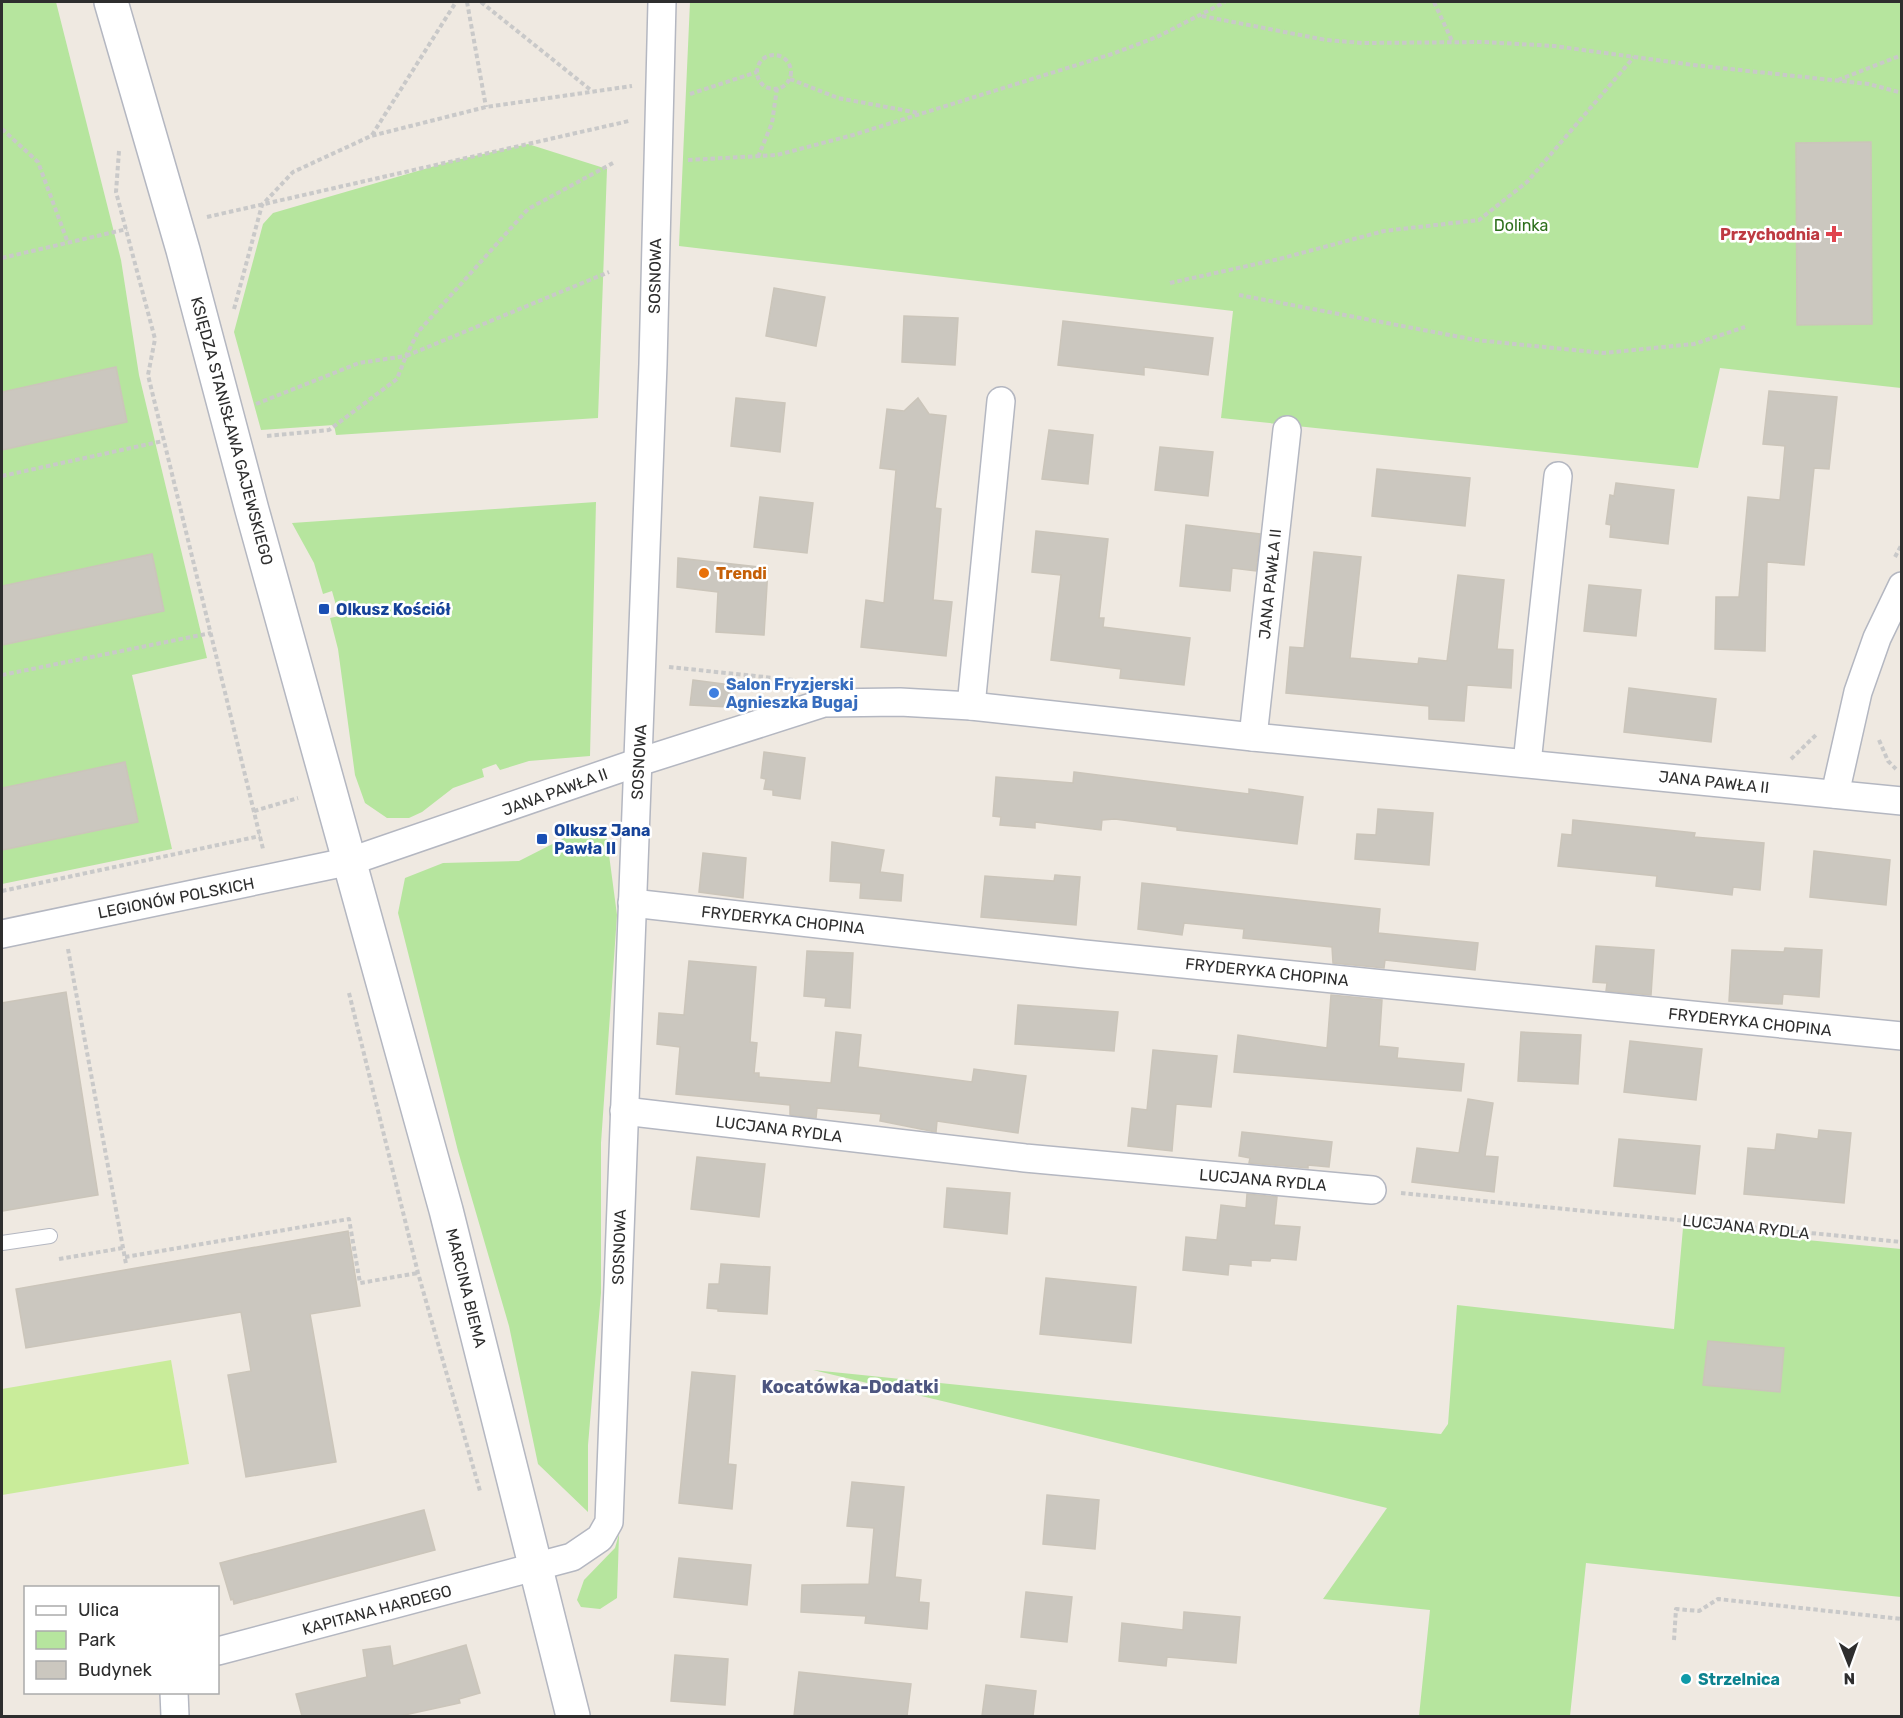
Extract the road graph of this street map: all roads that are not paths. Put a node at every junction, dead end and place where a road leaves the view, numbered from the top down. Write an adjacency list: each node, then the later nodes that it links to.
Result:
1 (111, 2): 13 (street, KSIĘDZA STANISŁAWA GAJEWSKIEGO)
2 (662, 2): 9 (street, SOSNOWA)
3 (1001, 401): 7 (street)
4 (1287, 430): 8 (street, JANA PAWŁA II)
5 (1558, 476): 10 (street)
6 (1897, 575): 11 (street)
7 (971, 706): 8 (street, JANA PAWŁA II); 9 (street, JANA PAWŁA II)
8 (1253, 737): 10 (street, JANA PAWŁA II)
9 (639, 762): 13 (street, JANA PAWŁA II); 14 (street, SOSNOWA)
10 (1527, 763): 11 (street, JANA PAWŁA II)
11 (1835, 794): 12 (street, JANA PAWŁA II)
12 (1902, 801)
13 (351, 861): 15 (street, LEGIONÓW POLSKICH); 22 (street, MARCINA BIEMA)
14 (632, 903): 16 (street, FRYDERYKA CHOPINA); 17 (street, SOSNOWA)
15 (2, 934)
16 (1902, 1036)
17 (624, 1111): 18 (street, LUCJANA RYDLA); 21 (street, SOSNOWA)
18 (1372, 1191)
19 (50, 1236): 20 (lane)
20 (2, 1243)
21 (609, 1522): 22 (street, KAPITANA HARDEGO)
22 (537, 1568): 23 (street, KAPITANA HARDEGO); 26 (street, MARCINA BIEMA)
23 (219, 1651)
24 (174, 1694): 25 (street)
25 (175, 1716)
26 (573, 1716)

